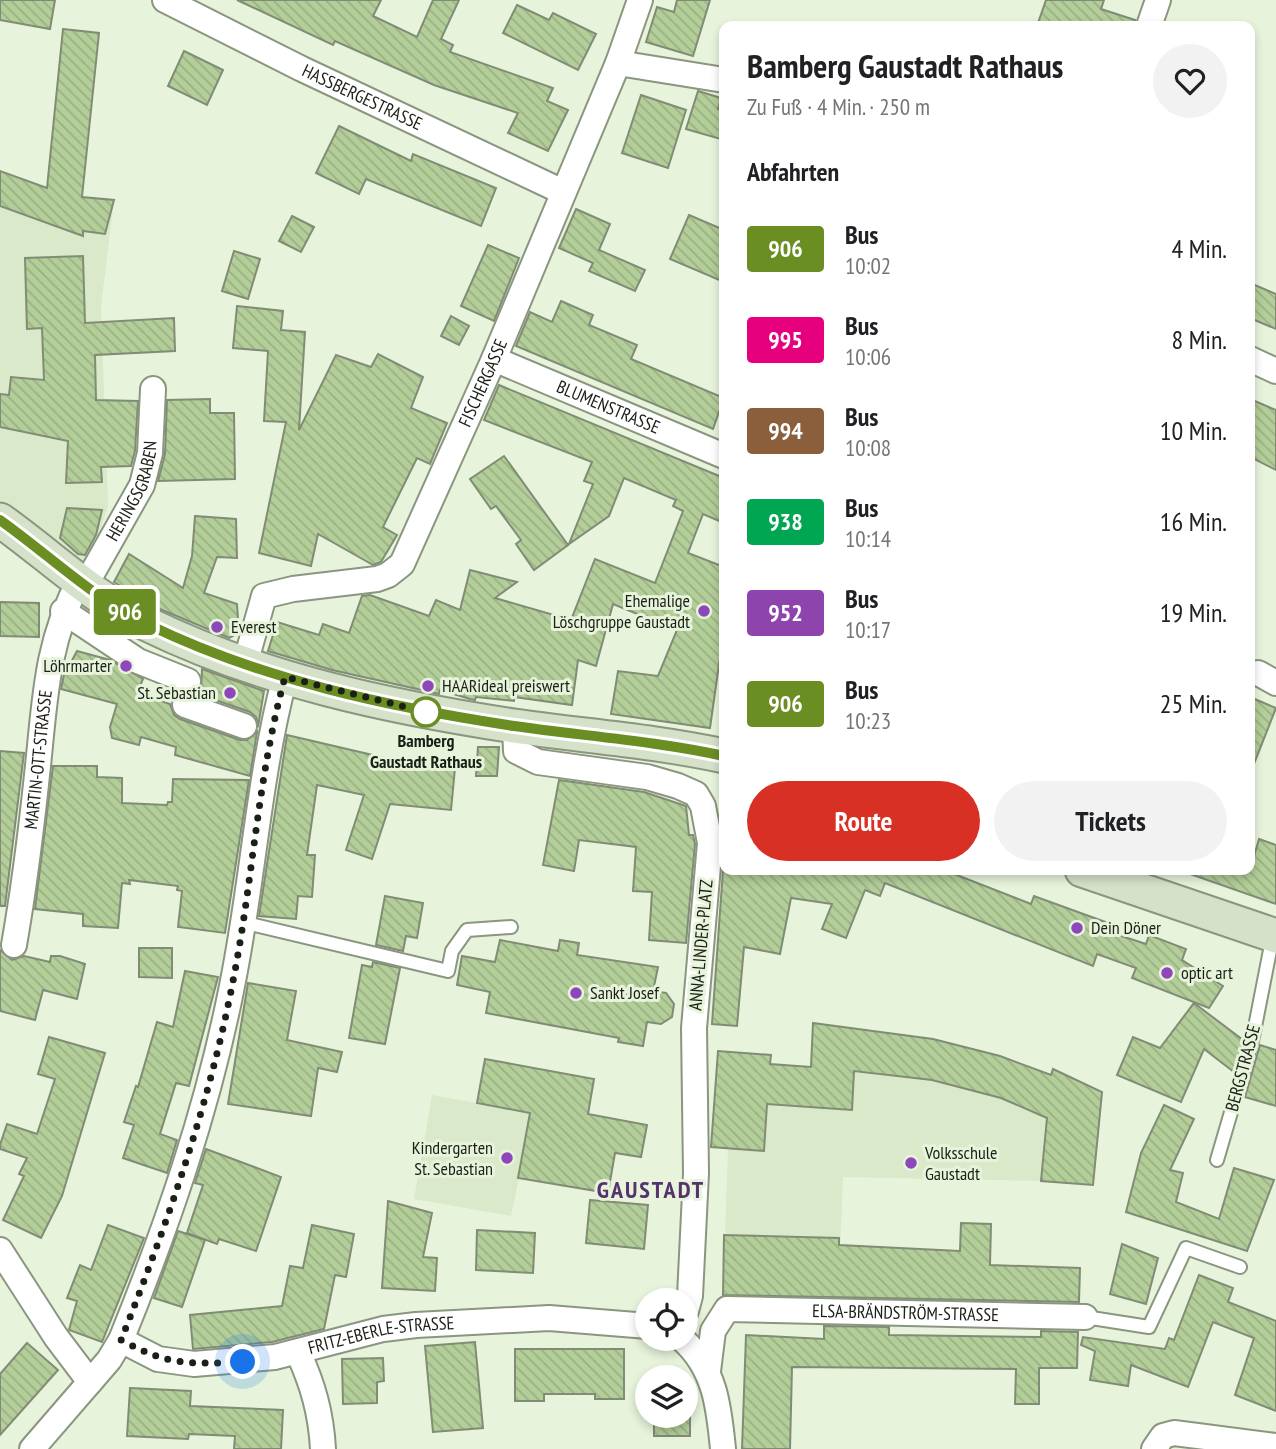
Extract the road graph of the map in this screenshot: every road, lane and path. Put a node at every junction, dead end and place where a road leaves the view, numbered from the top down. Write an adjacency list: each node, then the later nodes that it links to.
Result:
1 (166, 0): 7 (street, HASSBERGESTRASSE)
2 (640, 0): 5 (street, FISCHERGASSE)
3 (1158, 0): 4 (street)
4 (1151, 21)
5 (618, 63): 6 (street); 7 (street, FISCHERGASSE)
6 (719, 78)
7 (563, 192): 8 (street, FISCHERGASSE)
8 (494, 359): 12 (street, BLUMENSTRASSE); 16 (street, FISCHERGASSE)
9 (1255, 361): 10 (street)
10 (1276, 371)
11 (153, 389): 14 (street, HERINGSGRABEN)
12 (719, 454)
13 (0, 520): 14 (street)
14 (83, 581): 15 (street, MARTIN-OTT-STRASSE); 16 (street)
15 (63, 611): 18 (street); 25 (street, MARTIN-OTT-STRASSE)
16 (245, 664): 17 (street)
17 (285, 677): 19 (street); 22 (street)
18 (244, 726)
19 (515, 726): 20 (street); 29 (street, ANNA-LINDER-PLATZ)
20 (719, 756)
21 (1097, 875): 24 (street)
22 (242, 922): 23 (lane); 34 (street)
23 (511, 927)
24 (1275, 935): 26 (lane, BERGSTRASSE)
25 (14, 945)
26 (1217, 1160)
27 (0, 1250): 38 (street)
28 (1240, 1267): 32 (lane)
29 (690, 1288)
30 (727, 1309): 31 (street, ELSA-BRÄNDSTRÖM-STRASSE); 32 (street, ELSA-BRÄNDSTRÖM-STRASSE); 37 (street)
31 (698, 1310)
32 (1085, 1317)
33 (635, 1325): 36 (street, FRITZ-EBERLE-STRASSE)
34 (121, 1340): 36 (street, FRITZ-EBERLE-STRASSE); 38 (street)
35 (692, 1351): 37 (street)
36 (298, 1352): 41 (street)
37 (708, 1371): 42 (street)
38 (90, 1382): 40 (street)
39 (1276, 1446): 43 (street)
40 (32, 1449)
41 (323, 1449)
42 (723, 1449)
43 (1154, 1449)

